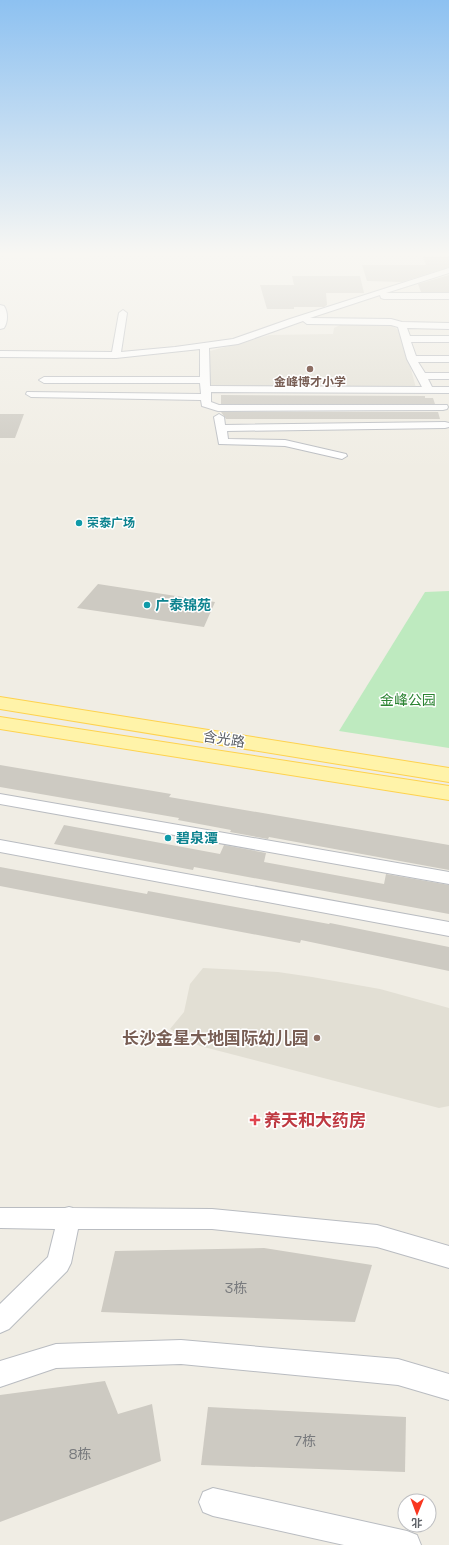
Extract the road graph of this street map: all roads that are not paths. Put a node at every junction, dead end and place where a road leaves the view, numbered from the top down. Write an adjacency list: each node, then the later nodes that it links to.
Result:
1 (121, 325): 10 (street)
2 (282, 325): 8 (street)
3 (402, 325): 6 (street)
4 (407, 325): 5 (street)
5 (449, 326)
6 (407, 339): 7 (street); 11 (street)
7 (449, 339)
8 (204, 346): 10 (street); 16 (street)
9 (0, 354): 10 (street)
10 (116, 355)
11 (412, 359): 12 (street); 13 (street)
12 (449, 359)
13 (421, 376): 14 (street); 17 (street)
14 (449, 376)
15 (44, 380): 16 (street)
16 (205, 388): 17 (street); 19 (street); 21 (street)
17 (429, 390): 18 (street)
18 (449, 390)
19 (31, 394)
20 (443, 407): 21 (street)
21 (218, 408): 23 (street)
22 (445, 425): 23 (street)
23 (221, 428): 24 (street)
24 (342, 456)
25 (0, 703): 27 (main road, 含光路)
26 (0, 722): 28 (main road, 含光路)
27 (449, 775)
28 (449, 793)
29 (0, 800): 31 (street)
30 (0, 846): 32 (street)
31 (449, 878)
32 (449, 929)
33 (69, 1217): 34 (street); 35 (street); 36 (street)
34 (0, 1218)
35 (449, 1257)
36 (0, 1322)
37 (0, 1374): 38 (street)
38 (449, 1387)
39 (213, 1502): 40 (street)
40 (407, 1545)

